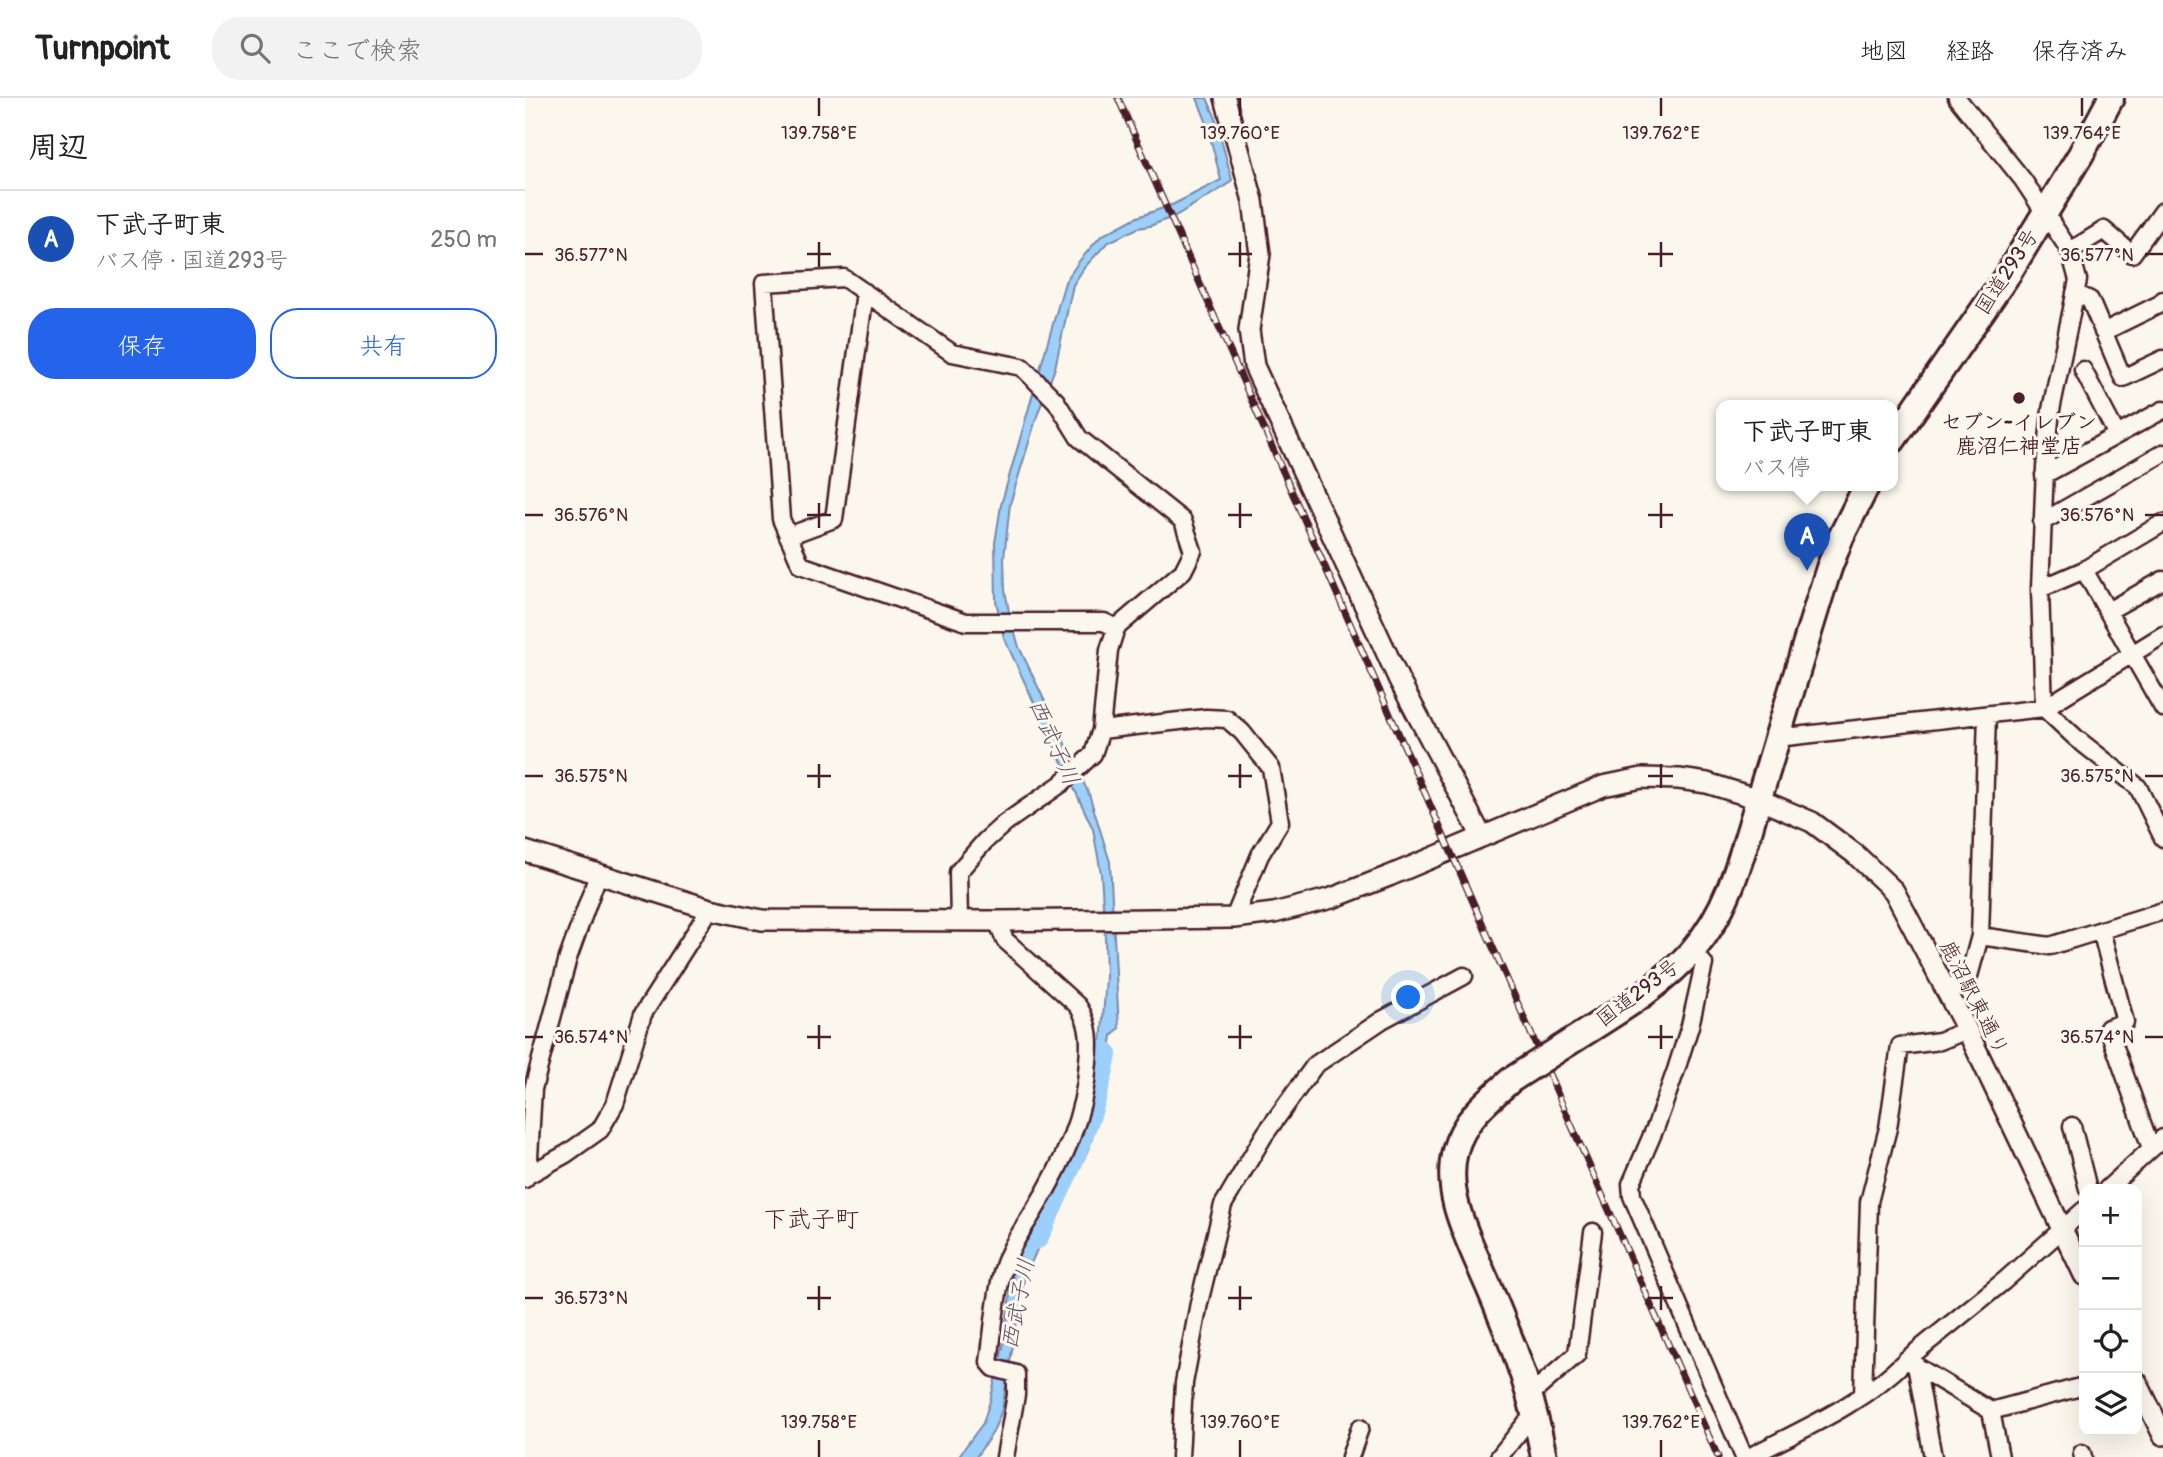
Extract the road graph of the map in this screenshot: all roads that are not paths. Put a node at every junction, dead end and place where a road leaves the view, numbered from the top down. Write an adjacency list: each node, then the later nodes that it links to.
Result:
1 (1225, 98): 35 (street)
2 (1957, 98): 5 (street)
3 (2111, 98): 5 (highway, 国道293号)
4 (2163, 211): 6 (street)
5 (2045, 214): 6 (street); 14 (highway, 国道293号)
6 (2070, 251): 8 (street)
7 (865, 292): 21 (street); 21 (street); 26 (street)
8 (2075, 293): 10 (street); 17 (street)
9 (2163, 300): 10 (street)
10 (2103, 332): 11 (street)
11 (2163, 359)
12 (2083, 370): 15 (street)
13 (2163, 410): 15 (street)
14 (1898, 433)
15 (2117, 435): 17 (street)
16 (2163, 453): 19 (street)
17 (2044, 475): 19 (street)
18 (1864, 491): 33 (highway, 国道293号)
19 (2042, 522): 24 (street)
20 (2163, 523): 22 (street)
21 (788, 536): 26 (street)
22 (2084, 570): 24 (street); 25 (street)
23 (2163, 580): 25 (street)
24 (2040, 589): 29 (street)
25 (2108, 611): 28 (street)
26 (1116, 628): 32 (street)
27 (2163, 635): 28 (street)
28 (2132, 654): 29 (street); 30 (street)
29 (2044, 708): 31 (street); 36 (street)
30 (2163, 708)
31 (1987, 715): 33 (street); 45 (street)
32 (1101, 730): 41 (street); 42 (street)
33 (1777, 738): 34 (highway, 国道293号)
34 (1758, 799): 35 (street, 鹿沼駅東通り); 46 (highway, 国道293号); 48 (street, 鹿沼駅東通り)
35 (1482, 837): 41 (street, 鹿沼駅東通り)
36 (2163, 838)
37 (525, 852): 38 (street, 鹿沼駅東通り)
38 (598, 875): 39 (street, 鹿沼駅東通り); 52 (street)
39 (710, 909): 42 (street, 鹿沼駅東通り); 52 (street)
40 (2163, 911): 44 (street)
41 (1234, 918): 43 (street, 鹿沼駅東通り)
42 (959, 920): 43 (street, 鹿沼駅東通り)
43 (997, 921): 67 (street)
44 (2101, 930): 45 (street); 51 (street)
45 (1980, 936): 48 (street)
46 (1693, 951): 63 (highway, 国道293号, bridge); 72 (street)
47 (1464, 976): 68 (street)
48 (1945, 991): 49 (street, 鹿沼駅東通り)
49 (1967, 1030): 56 (street, 鹿沼駅東通り); 62 (street)
50 (2072, 1126): 53 (street)
51 (2157, 1143): 54 (street)
52 (526, 1177)
53 (2087, 1184)
54 (2112, 1184)
55 (2079, 1215): 56 (street)
56 (2062, 1230): 58 (street, 鹿沼駅東通り); 59 (street)
57 (1593, 1232): 63 (street)
58 (2079, 1265)
59 (1911, 1362): 62 (street); 64 (street); 73 (street)
60 (2079, 1387): 64 (street)
61 (2142, 1392): 66 (street)
62 (1863, 1395): 72 (street)
63 (1532, 1404): 70 (street); 71 (highway, 国道293号)
64 (1991, 1411): 74 (street)
65 (1360, 1428): 69 (street)
66 (2163, 1435)
67 (1005, 1457)
68 (1180, 1457)
69 (1350, 1457)
70 (1499, 1457)
71 (1544, 1457)
72 (1749, 1457)
73 (1933, 1457)
74 (2000, 1457)

